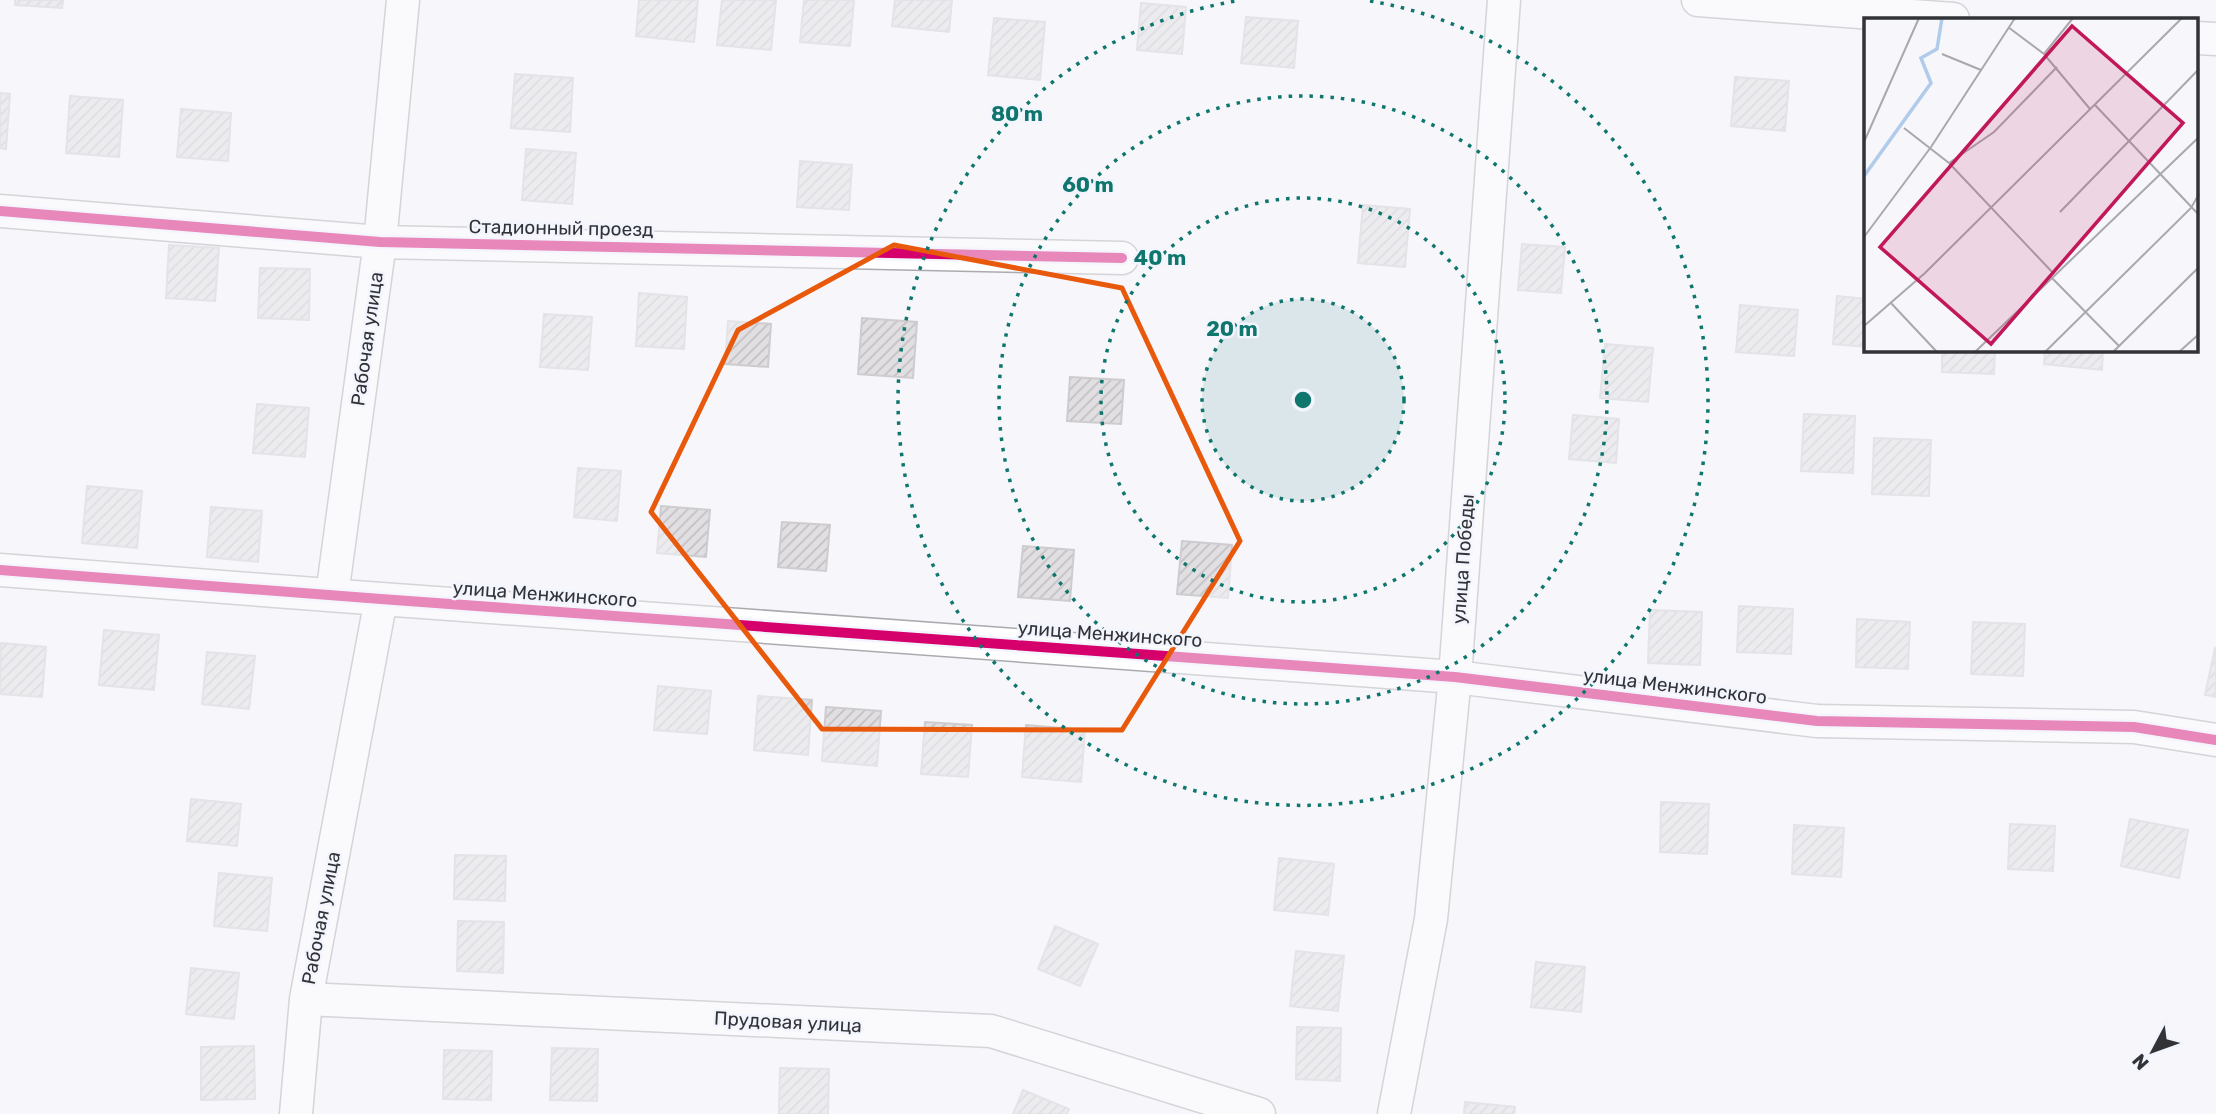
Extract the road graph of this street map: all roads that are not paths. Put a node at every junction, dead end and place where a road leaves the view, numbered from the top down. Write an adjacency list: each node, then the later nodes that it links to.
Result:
1 (403, 0): 8 (street, Рабочая улица)
2 (1504, 0): 13 (street, улица Победы)
3 (1698, 0): 4 (street)
4 (1940, 18)
5 (2198, 38): 6 (street)
6 (2216, 39)
7 (0, 211): 8 (street, Стадионный проезд)
8 (380, 242): 9 (street, Стадионный проезд); 11 (street, Рабочая улица)
9 (1122, 258)
10 (0, 570): 11 (street, улица Менжинского)
11 (332, 595): 12 (street, улица Менжинского)
12 (381, 599): 13 (street, улица Менжинского); 15 (street, Рабочая улица)
13 (1455, 677): 14 (street, улица Менжинского); 18 (street, улица Победы)
14 (2216, 740)
15 (306, 999): 16 (street, Рабочая улица); 17 (street, Прудовая улица)
16 (296, 1114)
17 (1259, 1114)
18 (1394, 1114)

